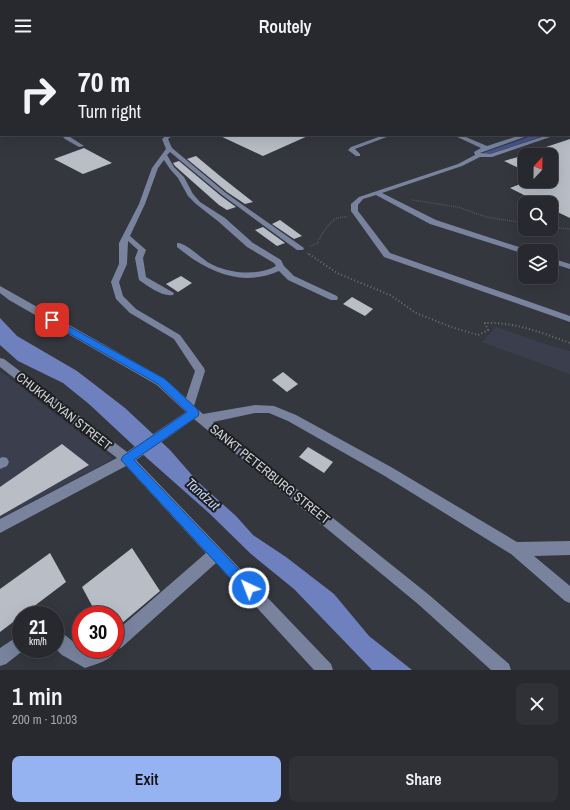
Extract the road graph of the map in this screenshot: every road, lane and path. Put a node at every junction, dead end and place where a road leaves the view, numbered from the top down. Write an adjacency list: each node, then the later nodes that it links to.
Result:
1 (65, 136): 7 (street)
2 (169, 136): 9 (street)
3 (386, 136): 10 (street)
4 (458, 136): 8 (street)
5 (524, 136): 8 (street)
6 (550, 136): 11 (street)
7 (81, 146)
8 (486, 148): 11 (street)
9 (167, 152): 18 (street); 20 (street); 24 (street)
10 (358, 155)
11 (479, 155): 12 (street)
12 (377, 193): 14 (street); 21 (street)
13 (411, 200): 15 (path)
14 (357, 214): 20 (path); 28 (street)
15 (518, 222)
16 (558, 228): 17 (path)
17 (570, 229)
18 (126, 236): 26 (street); 31 (street)
19 (180, 245): 24 (street)
20 (300, 248): 29 (path)
21 (518, 250)
22 (558, 262): 23 (street)
23 (570, 266)
24 (280, 267): 27 (street)
25 (0, 289): 31 (street, SANKT PETERBURG STREET)
26 (170, 293)
27 (334, 298)
28 (570, 319)
29 (570, 343)
30 (0, 362): 32 (street, CHUKHAJYAN STREET)
31 (195, 413): 32 (street); 35 (street); 44 (street, SANKT PETERBURG STREET)
32 (131, 457): 33 (street); 36 (street, CHUKHAJYAN STREET)
33 (0, 526)
34 (570, 548): 35 (street)
35 (516, 549): 37 (street)
36 (216, 554): 38 (street); 43 (street, CHUKHAJYAN STREET)
37 (570, 596)
38 (124, 634)
39 (64, 645): 41 (street)
40 (12, 649): 42 (street)
41 (72, 652)
42 (0, 658)
43 (325, 670)
44 (503, 670)

